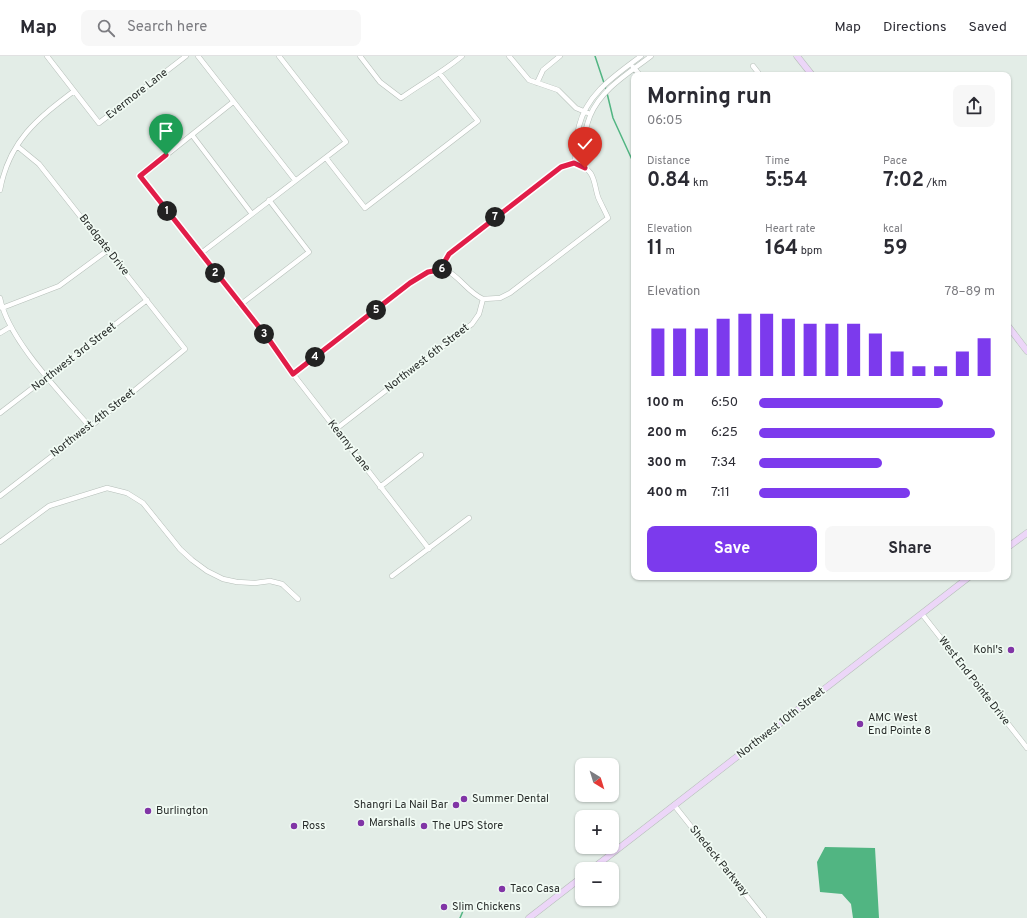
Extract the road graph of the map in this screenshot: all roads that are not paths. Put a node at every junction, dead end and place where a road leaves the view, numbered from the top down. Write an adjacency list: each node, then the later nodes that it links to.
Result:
1 (46, 56): 22 (street, Evermore Lane)
2 (186, 56): 22 (street, Evermore Lane)
3 (198, 56): 23 (street)
4 (279, 56): 28 (street)
5 (360, 56): 20 (street)
6 (462, 56): 20 (street)
7 (509, 56): 21 (street)
8 (560, 56): 21 (street)
9 (641, 56): 12 (street)
10 (651, 56): 14 (street)
11 (797, 56): 19 (main road)
12 (631, 64): 14 (street); 24 (street)
13 (753, 66): 18 (street)
14 (635, 69): 16 (street); 17 (street)
15 (631, 72): 25 (street)
16 (631, 72)
17 (638, 72)
18 (758, 72)
19 (810, 72)
20 (440, 74): 28 (street)
21 (537, 83): 24 (street)
22 (74, 91): 27 (street)
23 (233, 102): 26 (street); 30 (street)
24 (584, 112): 25 (street); 29 (street)
25 (591, 114): 29 (street)
26 (192, 135): 33 (street); 35 (street, Kearny Lane)
27 (17, 146): 31 (street); 34 (street, Bradgate Drive)
28 (326, 158): 30 (street)
29 (577, 163): 36 (street); 38 (street)
30 (294, 180): 32 (street)
31 (0, 190)
32 (269, 200): 33 (street); 40 (street)
33 (252, 214): 35 (street)
34 (108, 250): 39 (street, Bradgate Drive); 41 (street)
35 (200, 254): 40 (street, Kearny Lane)
36 (444, 269): 38 (street); 47 (street)
37 (0, 298): 41 (street)
38 (483, 299): 51 (street, Northwest 6th Street)
39 (147, 300): 45 (street, Bradgate Drive); 48 (street, Northwest 3rd Street)
40 (240, 305): 47 (street, Kearny Lane)
41 (2, 308): 42 (street)
42 (10, 327): 44 (street); 48 (street)
43 (1011, 330): 46 (main road)
44 (0, 333)
45 (185, 349): 50 (street, Northwest 4th Street)
46 (1027, 351)
47 (293, 374): 51 (street, Kearny Lane)
48 (47, 377): 49 (street, Northwest 3rd Street); 50 (street)
49 (0, 413)
50 (90, 427): 54 (street, Northwest 4th Street)
51 (336, 429): 53 (street, Kearny Lane)
52 (421, 455): 53 (street)
53 (380, 487): 59 (street, Kearny Lane)
54 (0, 496)
55 (469, 518): 59 (street)
56 (1027, 533): 58 (main road)
57 (0, 542): 62 (street)
58 (1011, 545)
59 (429, 549): 60 (street)
60 (392, 576)
61 (966, 580): 63 (main road, Northwest 10th Street)
62 (298, 599)
63 (922, 614): 64 (street, West End Pointe Drive); 65 (main road, Northwest 10th Street)
64 (1027, 748)
65 (674, 805): 66 (main road, Northwest 10th Street); 69 (street, Shedeck Parkway)
66 (601, 862)
67 (575, 882): 68 (main road)
68 (529, 918)
69 (764, 918)

